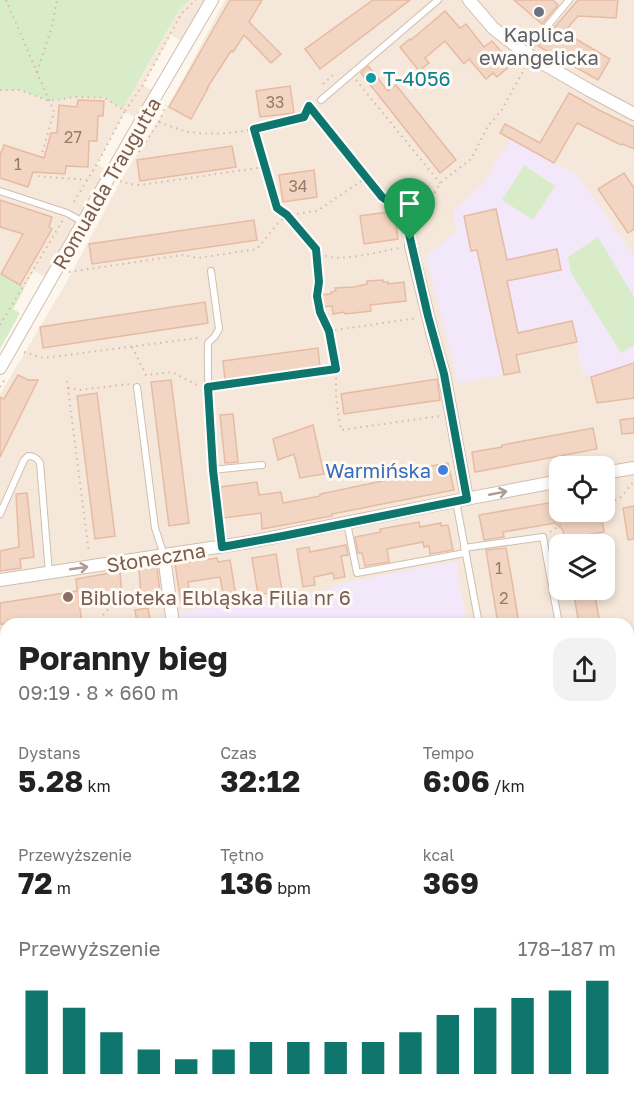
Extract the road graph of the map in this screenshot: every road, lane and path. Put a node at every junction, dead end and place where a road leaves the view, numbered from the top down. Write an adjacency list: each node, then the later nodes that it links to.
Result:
1 (6, 0): 9 (path)
2 (57, 0): 9 (path)
3 (196, 0): 16 (path)
4 (212, 0): 32 (street, Romualda Traugutta)
5 (438, 0): 10 (lane)
6 (469, 0): 8 (street)
7 (569, 0): 8 (lane)
8 (526, 59): 17 (street); 26 (path)
9 (37, 72): 14 (path)
10 (351, 74): 12 (path); 13 (lane); 26 (path)
11 (0, 90): 14 (path)
12 (319, 91)
13 (317, 99): 15 (path)
14 (49, 101): 16 (path); 20 (path)
15 (309, 106): 19 (path); 23 (path)
16 (125, 111): 24 (path)
17 (634, 114)
18 (159, 122): 19 (path)
19 (254, 129): 21 (path)
20 (41, 157)
21 (265, 167): 25 (path); 31 (path)
22 (36, 172): 24 (path)
23 (366, 178): 29 (path); 31 (path)
24 (87, 180): 30 (path)
25 (119, 181)
26 (440, 183): 29 (path)
27 (0, 191): 30 (lane)
28 (402, 205): 29 (path)
29 (404, 212)
30 (67, 213): 32 (lane); 38 (path)
31 (287, 215): 34 (path); 36 (path)
32 (84, 222): 43 (street, Romualda Traugutta)
33 (411, 246): 34 (path); 37 (street)
34 (316, 249): 39 (path)
35 (211, 271): 47 (lane)
36 (69, 272)
37 (428, 316): 39 (path); 49 (street)
38 (0, 325)
39 (329, 331): 44 (path)
40 (198, 338): 41 (path)
41 (132, 347): 42 (path); 47 (path)
42 (22, 351)
43 (0, 368)
44 (336, 369): 47 (path); 49 (path)
45 (67, 381): 48 (path)
46 (134, 385): 48 (path); 64 (lane)
47 (208, 387): 52 (lane)
48 (68, 388): 65 (path)
49 (451, 414): 56 (street)
50 (262, 465): 52 (lane)
51 (634, 468): 53 (street)
52 (213, 470): 62 (lane)
53 (615, 471)
54 (634, 480): 57 (path)
55 (549, 484): 56 (street, Słoneczna, one-way to 55)
56 (461, 500): 60 (street, Słoneczna); 63 (lane)
57 (615, 500)
58 (0, 514): 66 (lane)
59 (560, 522): 61 (path)
60 (347, 523): 62 (street, Słoneczna); 63 (lane)
61 (543, 537): 63 (lane); 72 (lane)
62 (222, 547): 64 (street, Słoneczna)
63 (465, 551): 71 (lane)
64 (164, 556): 66 (street, Słoneczna, one-way to 64); 68 (street)
65 (90, 559)
66 (49, 573): 67 (street, Słoneczna)
67 (0, 580)
68 (170, 596): 69 (path); 70 (street)
69 (100, 618)
70 (172, 618)
71 (478, 618)
72 (558, 618)

